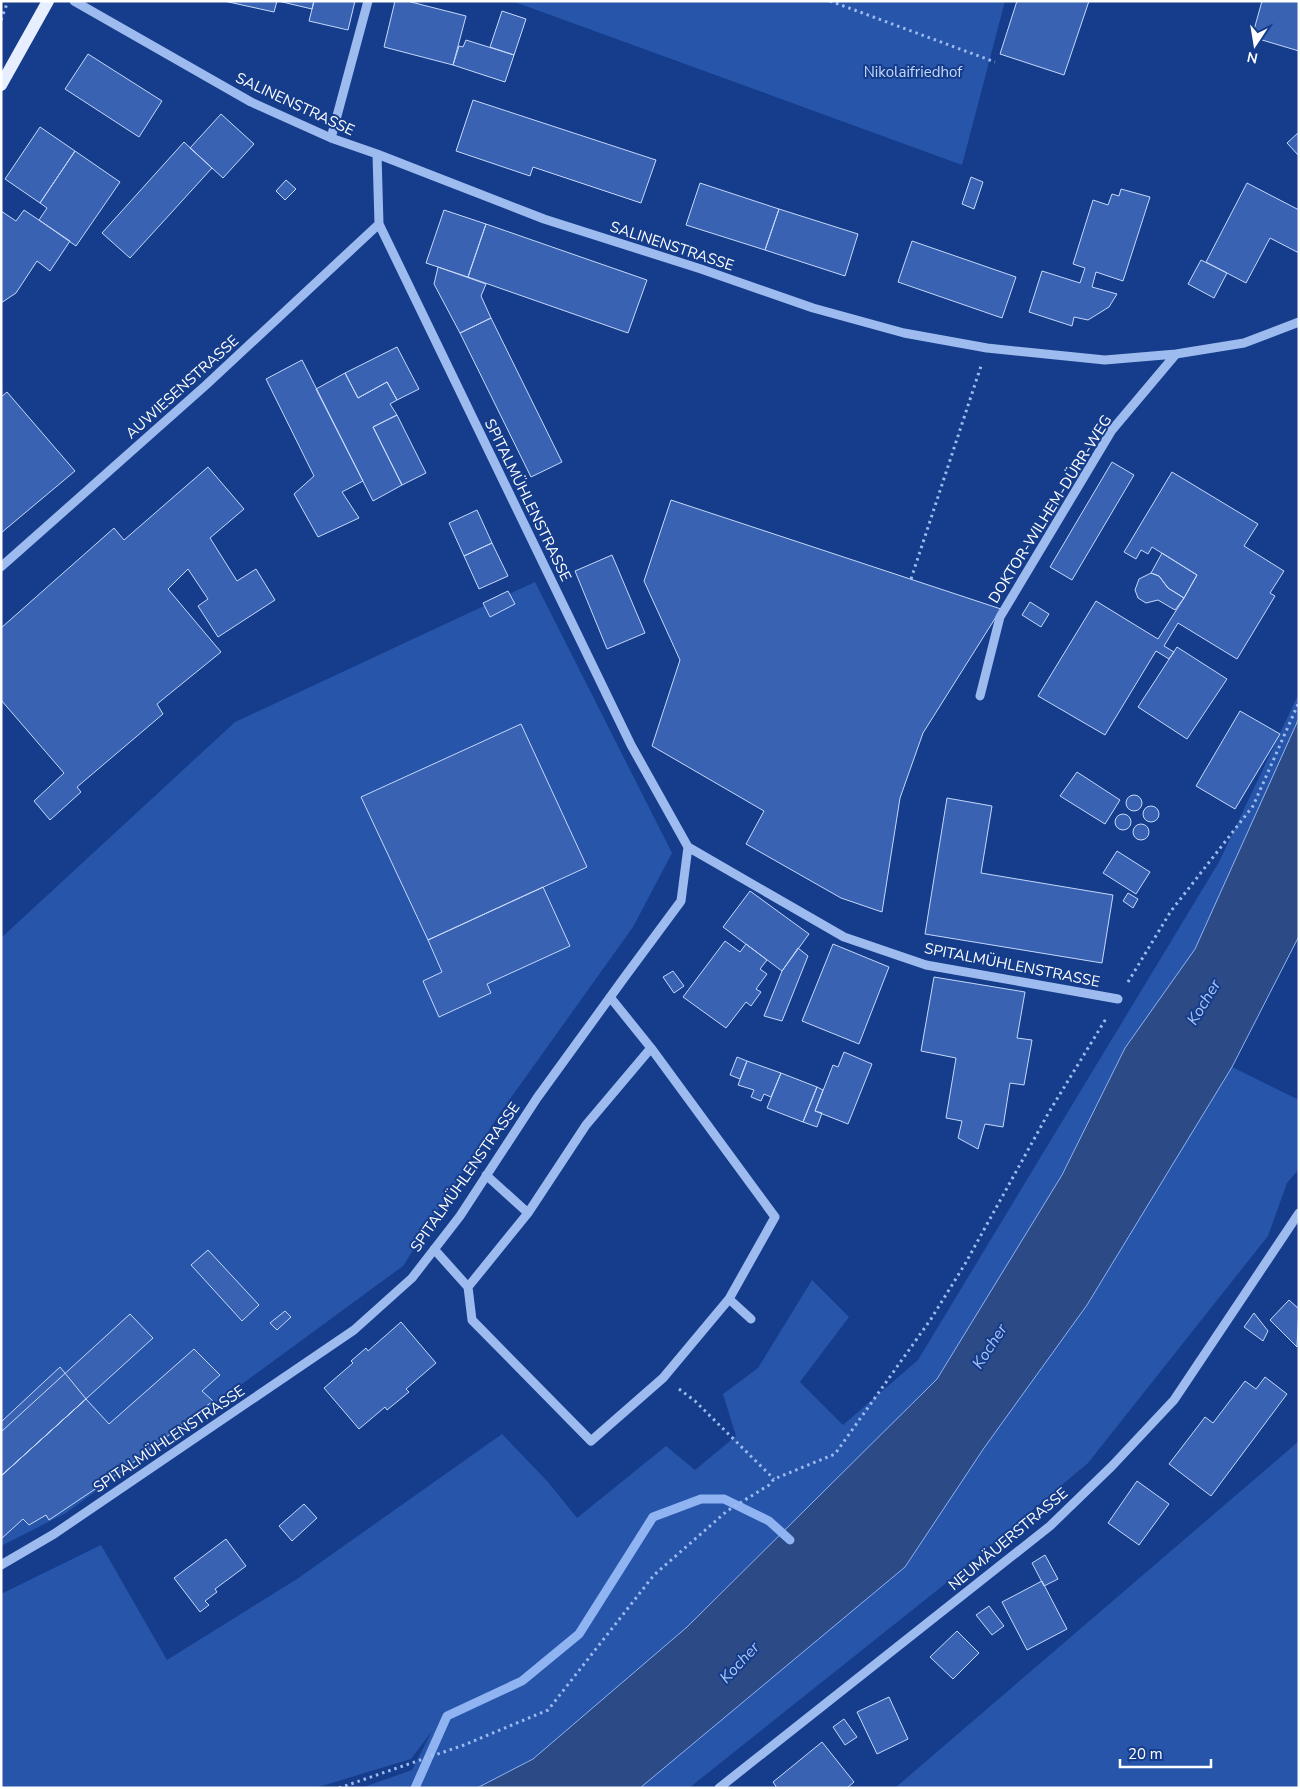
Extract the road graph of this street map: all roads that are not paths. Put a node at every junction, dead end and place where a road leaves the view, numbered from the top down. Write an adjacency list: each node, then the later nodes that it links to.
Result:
1 (48, 1): 4 (main road)
2 (74, 1): 5 (street, SALINENSTRASSE)
3 (368, 1): 5 (street)
4 (1, 85)
5 (331, 138): 6 (street, SALINENSTRASSE)
6 (377, 154): 7 (street, SPITALMÜHLENSTRASSE); 9 (street, SALINENSTRASSE)
7 (379, 224): 10 (street, AUWIESENSTRASSE); 12 (street, SPITALMÜHLENSTRASSE)
8 (1299, 322): 9 (street, SALINENSTRASSE)
9 (1176, 354): 11 (street, DOKTOR-WILHEM-DÜRR-WEG)
10 (1, 567)
11 (980, 696)
12 (688, 847): 13 (street, SPITALMÜHLENSTRASSE); 14 (street, SPITALMÜHLENSTRASSE)
13 (610, 997): 15 (street); 16 (street, SPITALMÜHLENSTRASSE)
14 (1118, 999)
15 (651, 1048): 17 (street); 21 (street)
16 (486, 1175): 17 (street); 19 (street, SPITALMÜHLENSTRASSE)
17 (528, 1213): 20 (street)
18 (1299, 1213): 24 (street, NEUMÄUERSTRASSE)
19 (434, 1249): 20 (street); 23 (street, SPITALMÜHLENSTRASSE)
20 (468, 1287): 21 (street)
21 (729, 1299): 22 (street)
22 (751, 1319)
23 (1, 1565)
24 (719, 1788)

